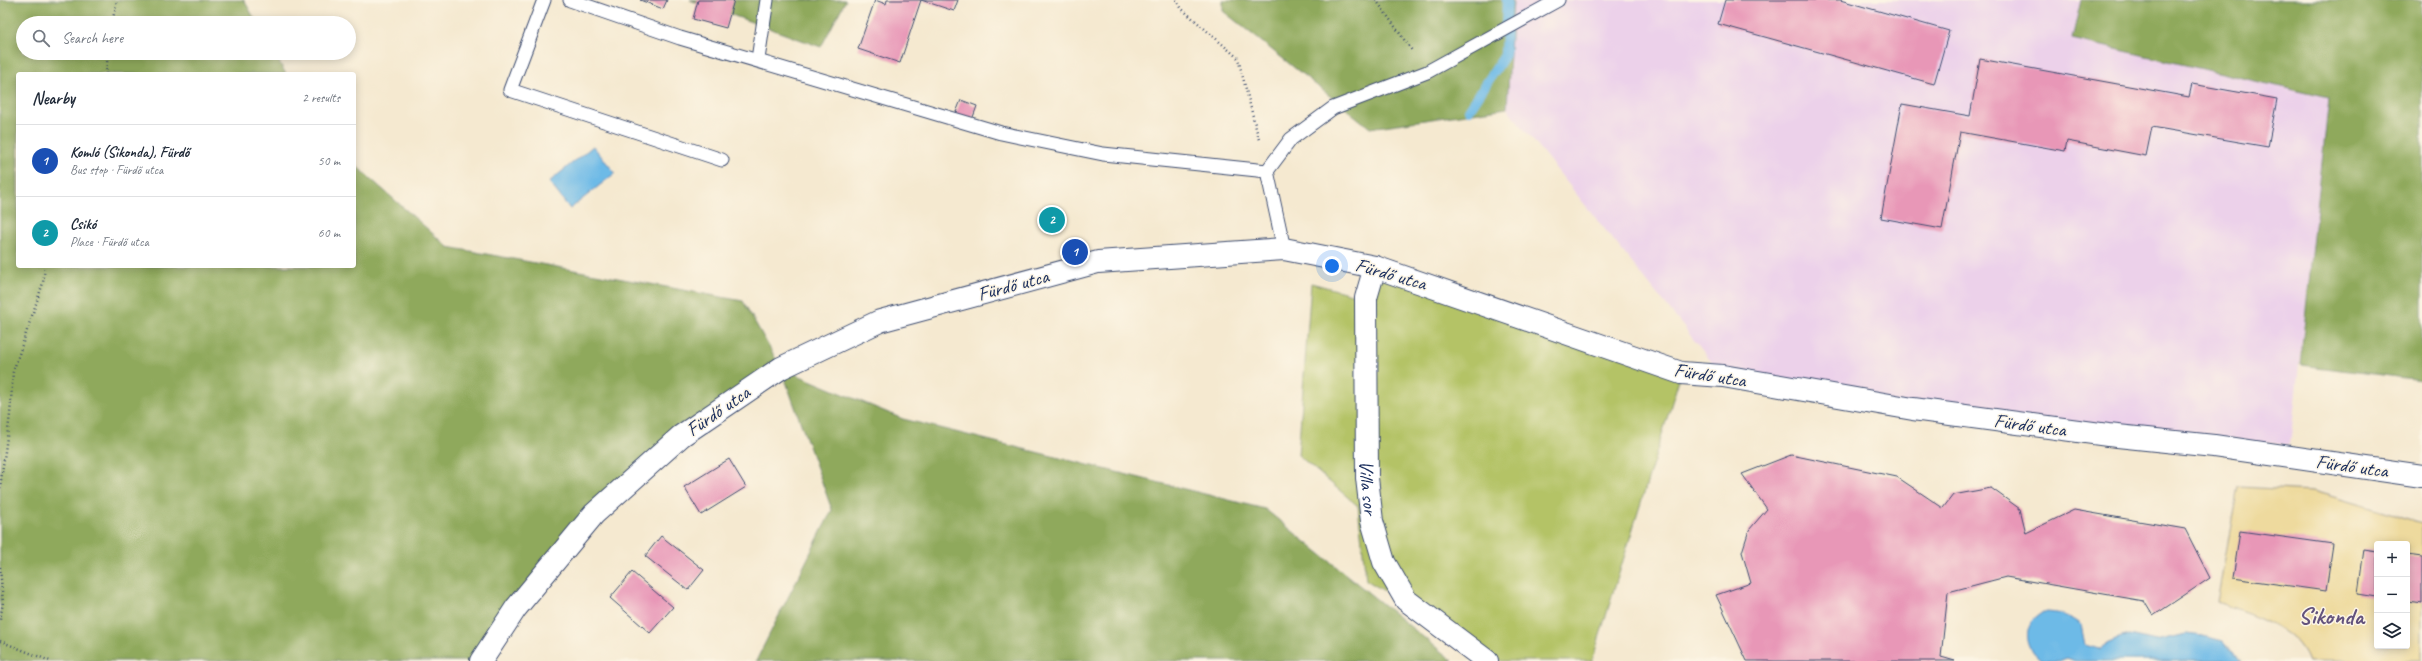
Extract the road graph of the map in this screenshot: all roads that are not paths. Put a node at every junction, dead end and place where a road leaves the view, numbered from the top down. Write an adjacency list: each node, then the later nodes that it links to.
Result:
1 (544, 0): 6 (lane)
2 (570, 0): 5 (lane)
3 (767, 0): 5 (lane)
4 (1558, 0): 7 (lane)
5 (758, 59): 7 (lane)
6 (722, 160)
7 (1267, 171): 8 (lane)
8 (1284, 249): 9 (street, Fürdő utca); 11 (street, Fürdő utca)
9 (1375, 267): 10 (street, Fürdő utca); 12 (street, Villa sor)
10 (2422, 476)
11 (481, 661)
12 (1487, 661)

